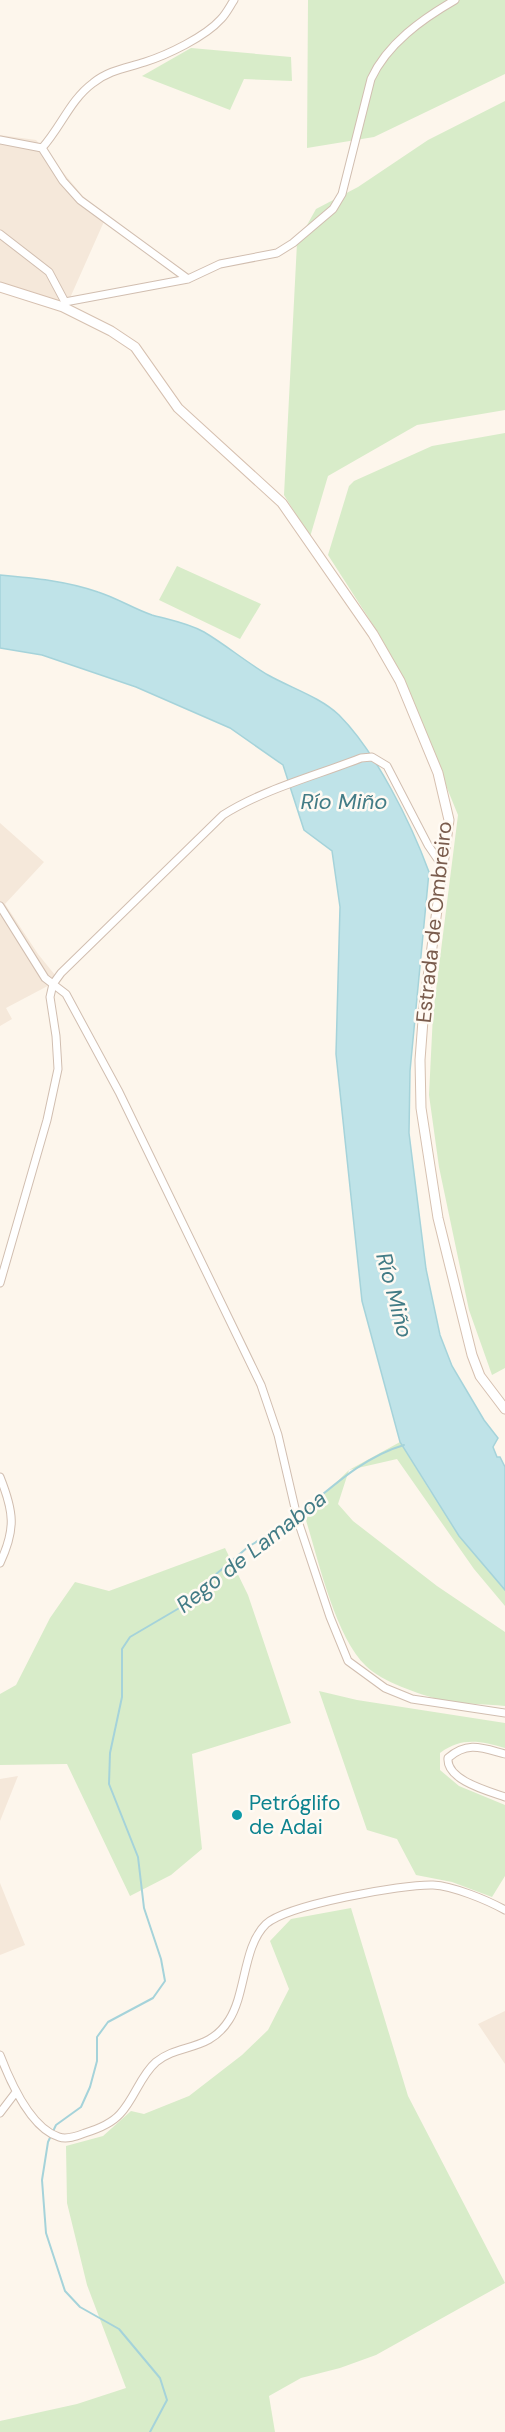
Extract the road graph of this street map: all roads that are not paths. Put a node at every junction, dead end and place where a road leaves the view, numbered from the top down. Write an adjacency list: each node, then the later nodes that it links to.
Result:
1 (234, 0): 4 (street)
2 (455, 0): 6 (street)
3 (0, 140): 4 (street)
4 (42, 148): 6 (street)
5 (0, 234): 8 (street)
6 (188, 279): 8 (street)
7 (0, 287): 8 (street, Estrada de Ombreiro)
8 (64, 305): 9 (street, Estrada de Ombreiro)
9 (443, 868): 11 (street); 13 (street, Estrada de Ombreiro)
10 (0, 906): 11 (street)
11 (53, 984): 12 (street); 17 (street)
12 (0, 1283)
13 (505, 1409)
14 (0, 1477): 15 (street)
15 (3, 1491): 16 (street)
16 (0, 1563)
17 (505, 1713)
18 (505, 1754): 19 (street)
19 (505, 1797)
20 (505, 1910): 22 (street)
21 (0, 2055): 22 (street)
22 (16, 2092): 23 (street)
23 (0, 2114)

